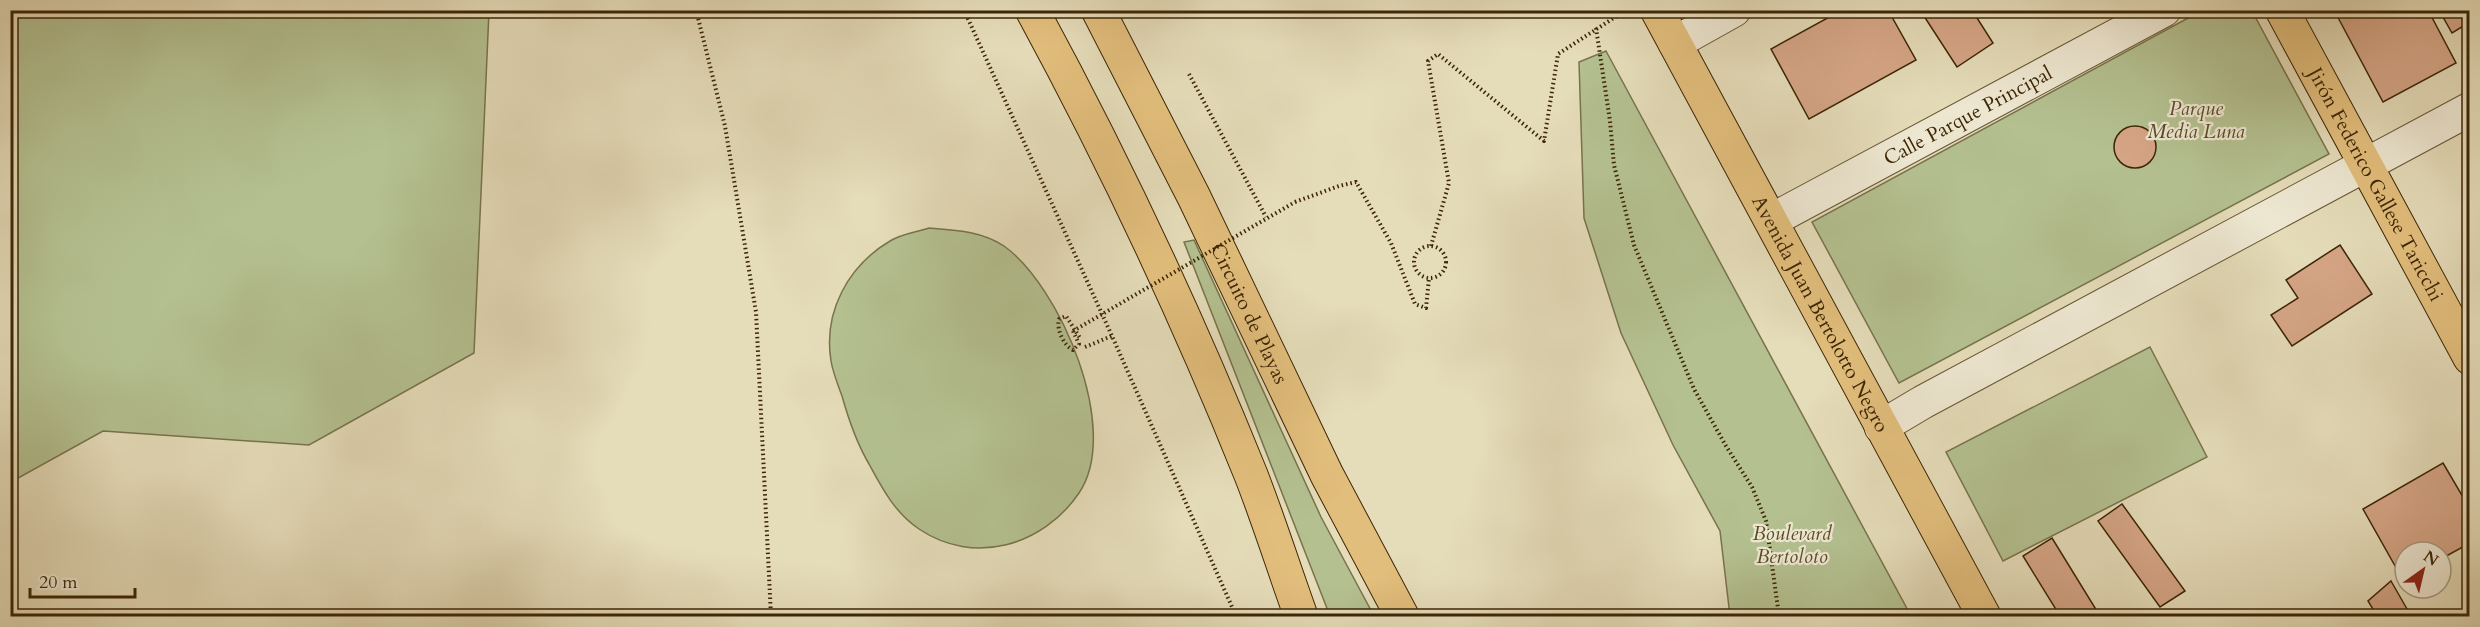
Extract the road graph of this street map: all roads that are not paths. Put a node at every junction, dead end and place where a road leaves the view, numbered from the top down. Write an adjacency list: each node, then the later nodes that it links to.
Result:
1 (1032, 10): 13 (main road)
2 (1098, 10): 14 (main road, Circuito de Playas)
3 (1657, 10): 7 (main road, Avenida Juan Bertolotto Negro)
4 (1734, 10): 7 (street)
5 (2164, 10): 10 (street, Calle Parque Principal)
6 (2282, 10): 9 (main road, Jirón Federico Gallese Taricchi)
7 (1676, 43): 10 (main road, Avenida Juan Bertolotto Negro)
8 (2469, 109): 9 (street)
9 (2366, 165): 11 (main road, Jirón Federico Gallese Taricchi); 12 (street)
10 (1772, 220): 12 (main road, Avenida Juan Bertolotto Negro)
11 (2469, 358)
12 (1881, 427): 15 (main road, Avenida Juan Bertolotto Negro)
13 (1301, 616)
14 (1402, 616)
15 (1984, 616)

